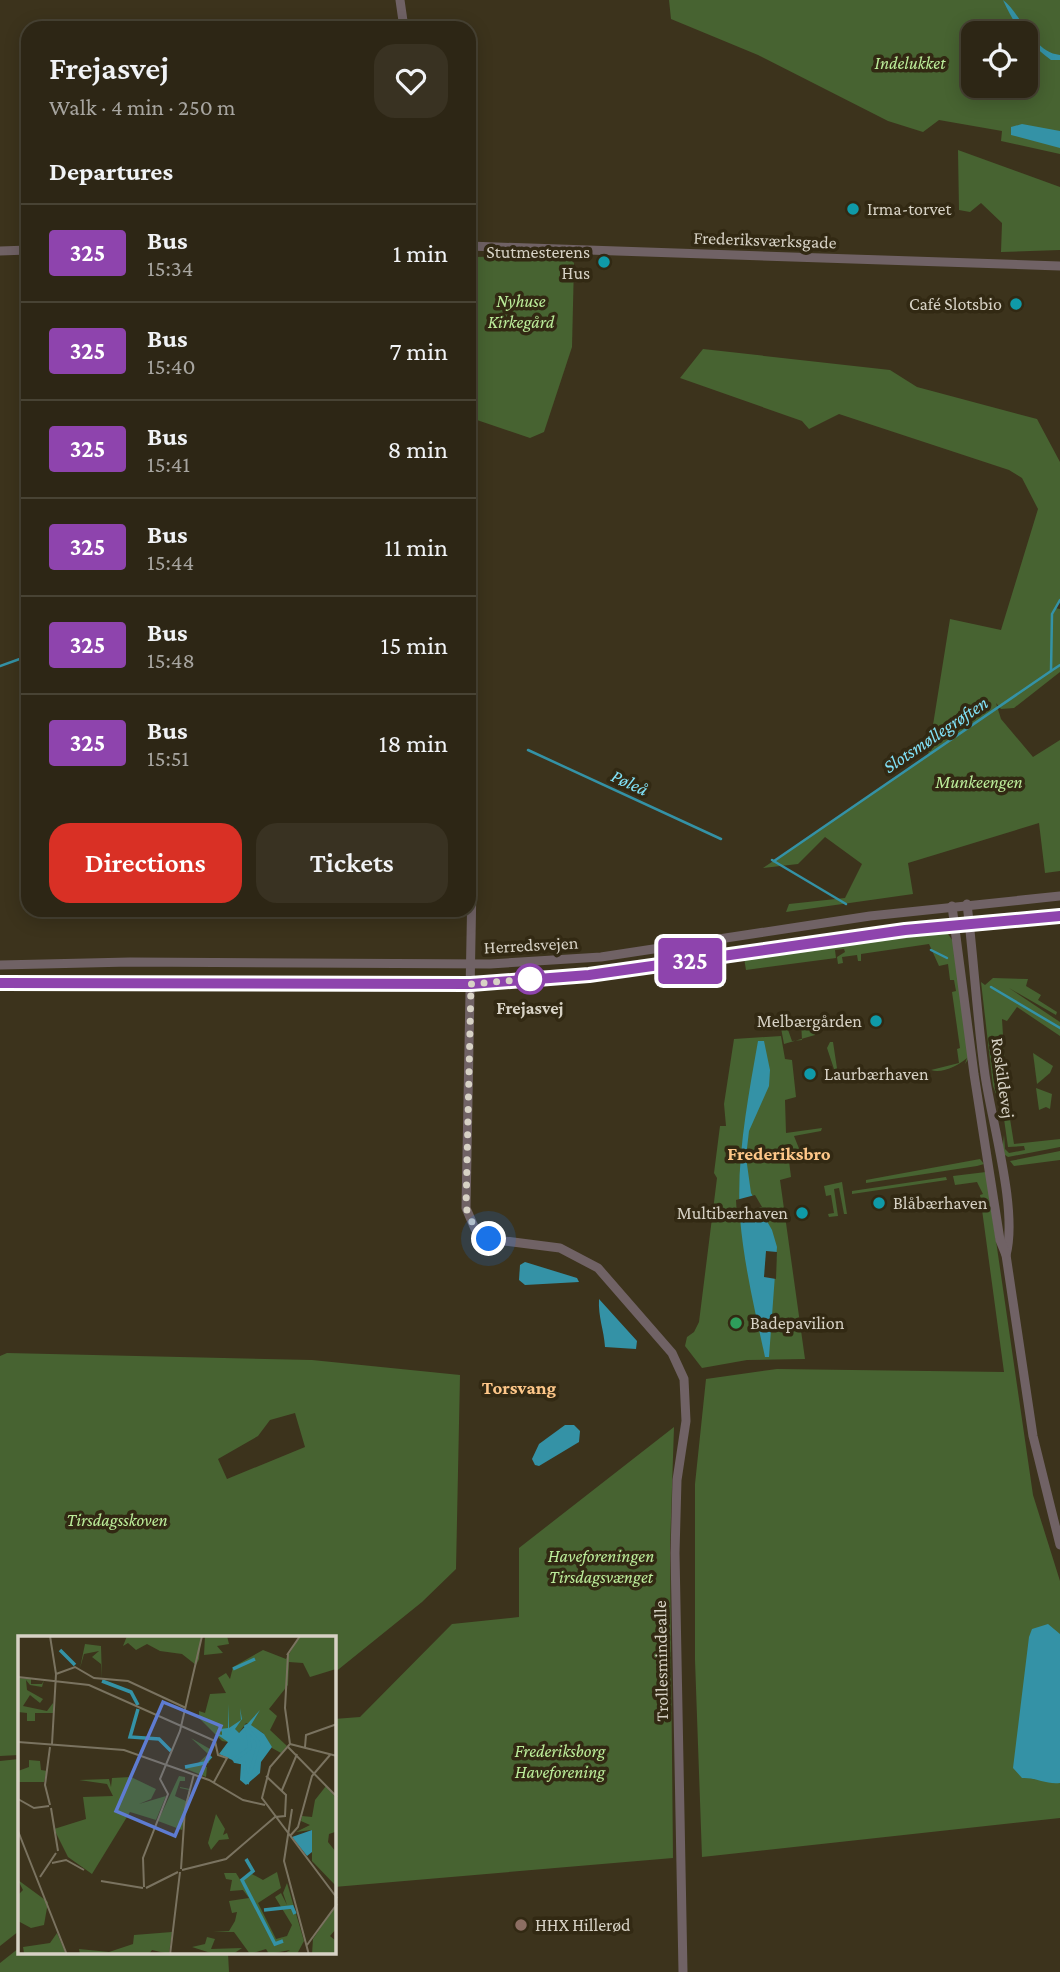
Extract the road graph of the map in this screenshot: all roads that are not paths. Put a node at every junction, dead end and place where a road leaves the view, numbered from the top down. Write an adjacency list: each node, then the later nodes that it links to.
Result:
1 (400, 0): 2 (street)
2 (403, 21)
3 (476, 246): 6 (street, Frederiksværksgade)
4 (21, 250): 5 (street)
5 (0, 251)
6 (1060, 266)
7 (1060, 896): 8 (street, Herredsvejen)
8 (967, 904): 9 (street, Herredsvejen); 12 (street, Roskildevej)
9 (952, 906): 13 (street, Roskildevej); 15 (street, Herredsvejen)
10 (1060, 916): 12 (street, Herredsvejen)
11 (471, 917): 15 (street)
12 (969, 923): 13 (street, Herredsvejen); 18 (street, Roskildevej)
13 (954, 924): 17 (street, Herredsvejen); 18 (street, Roskildevej)
14 (0, 965): 15 (street, Herredsvejen)
15 (470, 965): 17 (street)
16 (0, 983): 17 (street, Herredsvejen)
17 (471, 984): 20 (street, Trollesmindealle)
18 (1006, 1255): 19 (street, Roskildevej)
19 (1060, 1545)
20 (683, 1972)

